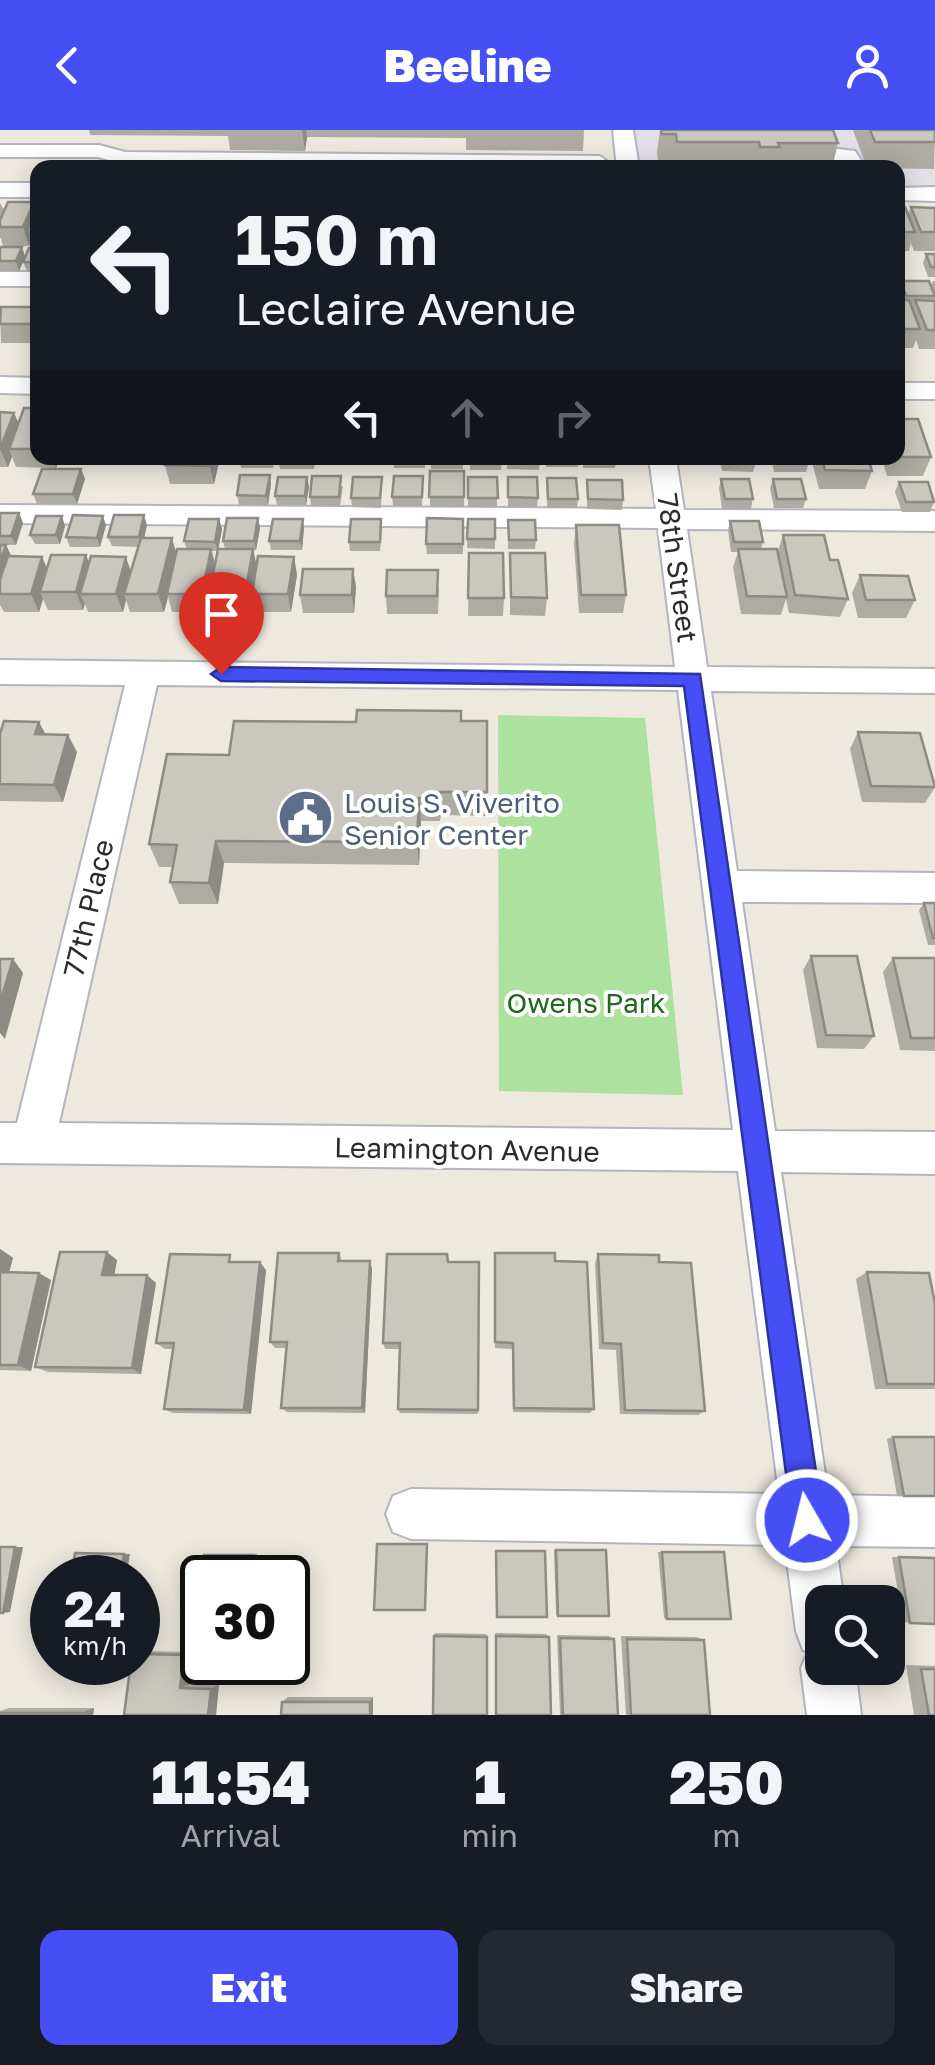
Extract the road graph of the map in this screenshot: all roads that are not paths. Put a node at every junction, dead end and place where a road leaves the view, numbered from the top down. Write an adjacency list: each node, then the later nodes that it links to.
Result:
1 (623, 130): 4 (street)
2 (0, 151): 3 (street)
3 (601, 159)
4 (627, 160)
5 (814, 160): 6 (street)
6 (851, 160)
7 (0, 190): 8 (street)
8 (30, 190)
9 (905, 194): 10 (street)
10 (935, 194)
11 (0, 279): 12 (street)
12 (30, 279)
13 (0, 385): 14 (street)
14 (30, 386)
15 (905, 391): 16 (street)
16 (935, 391)
17 (664, 465): 19 (street, 78th Street)
18 (0, 514): 19 (street)
19 (672, 520): 20 (street); 23 (street, 78th Street)
20 (935, 521)
21 (0, 672): 22 (street)
22 (144, 673): 23 (street); 27 (street, 77th Place)
23 (693, 679): 24 (street); 25 (street, 78th Street)
24 (935, 681)
25 (720, 886): 26 (street); 28 (street, 78th Street)
26 (935, 888)
27 (16, 1143): 28 (street, Leamington Avenue)
28 (756, 1151): 29 (street, Leamington Avenue); 31 (street, 78th Street)
29 (935, 1153)
30 (411, 1514): 31 (street)
31 (807, 1520): 32 (street); 33 (street, 78th Street)
32 (935, 1522)
33 (816, 1585)
34 (830, 1685): 35 (street)
35 (834, 1715)

